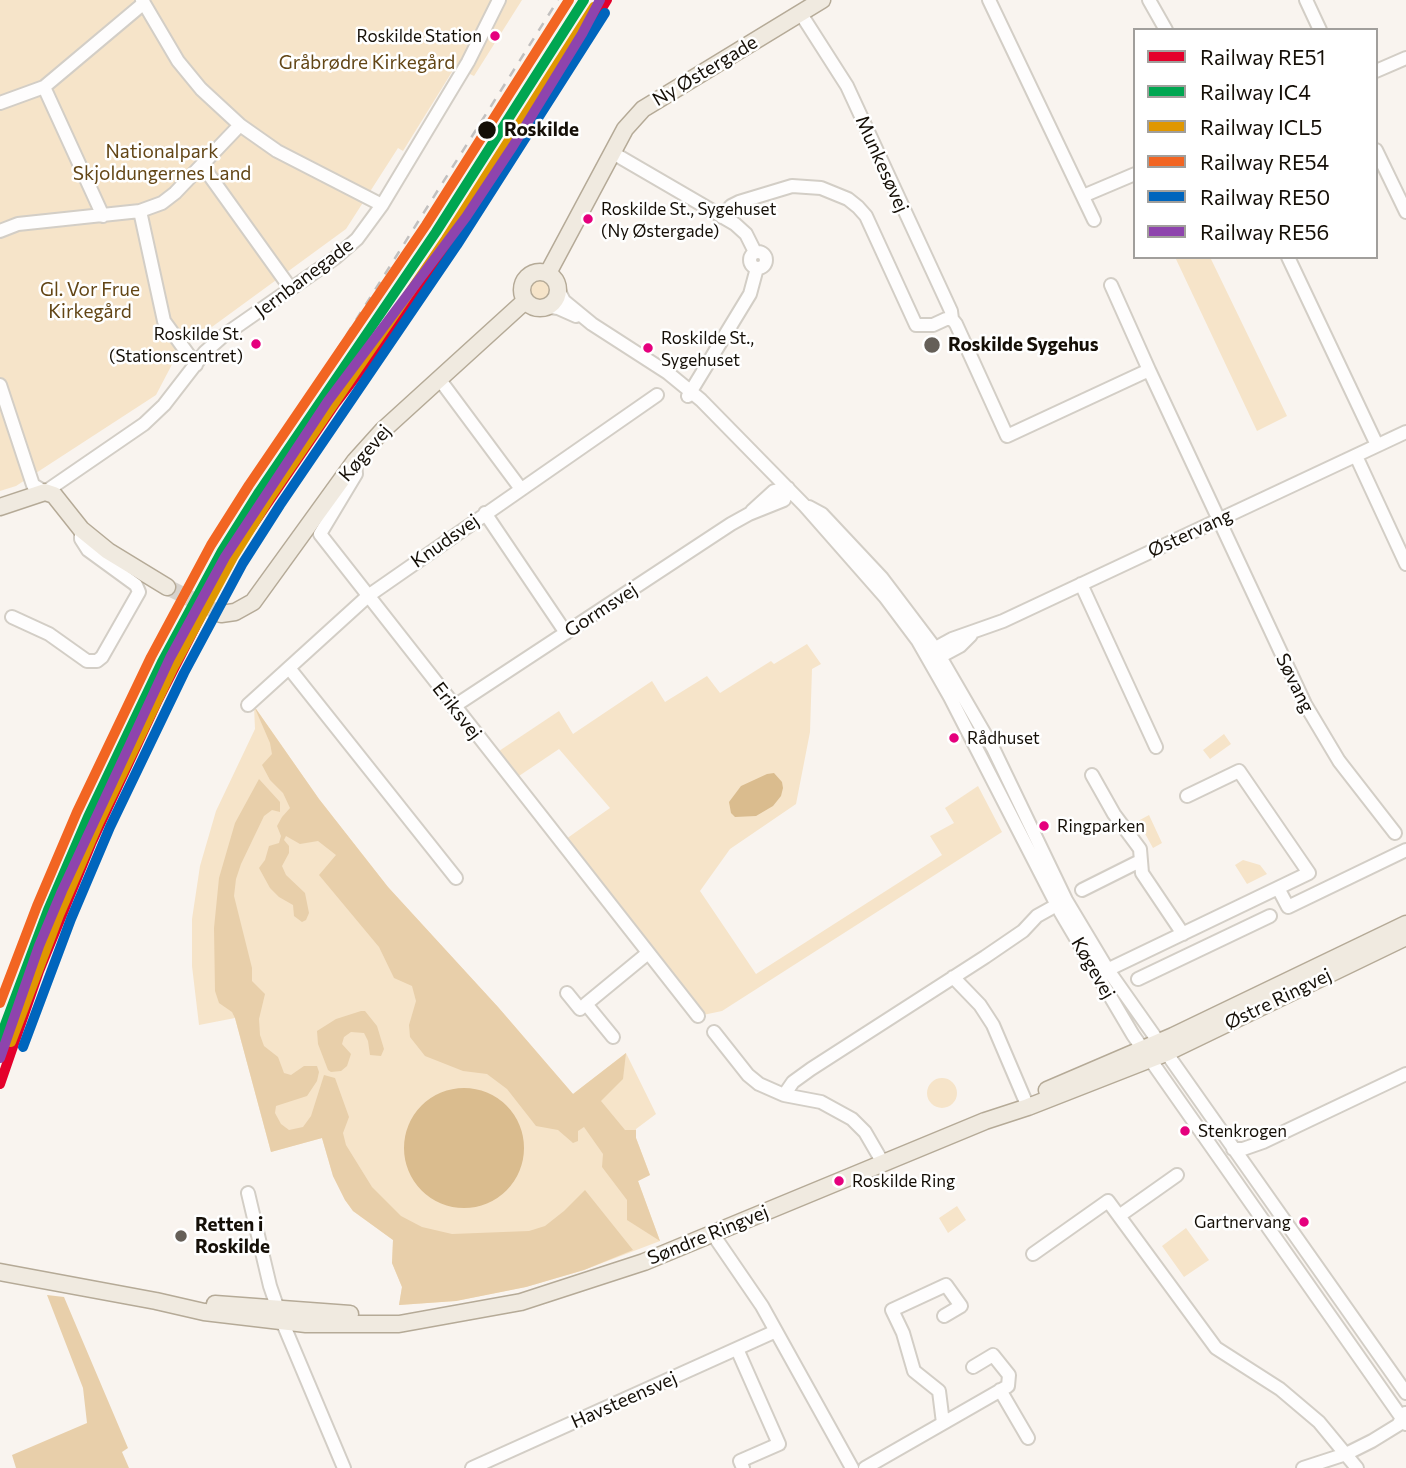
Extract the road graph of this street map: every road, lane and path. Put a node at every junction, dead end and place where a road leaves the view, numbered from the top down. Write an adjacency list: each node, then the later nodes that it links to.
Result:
1 (499, 0): 20 (street, Jernbanegade)
2 (822, 0): 7 (main road, Ny Østergade)
3 (989, 0): 19 (street)
4 (1149, 0): 8 (street)
5 (1306, 0): 9 (street)
6 (143, 2): 12 (street); 14 (street)
7 (801, 14): 15 (main road, Ny Østergade); 34 (street, Munkesøvej)
8 (1165, 28)
9 (1319, 28)
10 (1406, 58): 11 (street)
11 (1378, 70)
12 (44, 87): 13 (street); 23 (street)
13 (0, 103)
14 (240, 125): 17 (street); 20 (street)
15 (613, 153): 24 (street); 28 (main road, Ny Østergade)
16 (1378, 154): 22 (street)
17 (202, 165): 21 (street); 30 (street)
18 (1133, 175): 19 (street)
19 (1083, 196): 25 (street)
20 (382, 205): 30 (street, Jernbanegade)
21 (140, 211): 23 (street); 36 (street)
22 (1406, 212)
23 (103, 216): 26 (street)
24 (722, 217): 34 (street); 40 (street)
25 (1094, 220)
26 (0, 231)
27 (1290, 259): 44 (street)
28 (548, 273): 31 (main road); 32 (main road)
29 (1111, 285): 37 (street, Søvang)
30 (291, 289): 36 (street, Jernbanegade)
31 (559, 291): 33 (main road); 35 (street, Køgevej)
32 (525, 301): 33 (main road); 38 (main road, Køgevej)
33 (548, 307): 35 (street, Køgevej)
34 (952, 319): 37 (street, Munkesøvej)
35 (592, 324): 40 (street, Køgevej)
36 (196, 365): 49 (street, Jernbanegade)
37 (1149, 370): 52 (street, Søvang)
38 (440, 380): 46 (main road, Køgevej); 48 (street)
39 (0, 386): 42 (street)
40 (689, 395): 47 (street, Køgevej)
41 (657, 396): 48 (street, Knudsvej)
42 (5, 419): 49 (street)
43 (1406, 432): 44 (street, Østervang)
44 (1377, 445): 45 (street, Østervang)
45 (1356, 456): 52 (street, Østervang); 54 (street)
46 (355, 461): 57 (street, Eriksvej); 58 (main road, Køgevej)
47 (788, 488): 60 (street, Gormsvej); 61 (street, Køgevej)
48 (521, 489): 51 (street, Knudsvej)
49 (45, 492): 50 (main road, Jernbanegade); 53 (main road)
50 (0, 507)
51 (485, 513): 57 (street, Knudsvej); 60 (street)
52 (1218, 520): 55 (street, Østervang); 68 (street, Søvang)
53 (81, 528): 56 (main road); 59 (street)
54 (1406, 564)
55 (1081, 584): 61 (street, Østervang); 65 (street)
56 (167, 587)
57 (368, 596): 62 (street, Knudsvej); 64 (street, Eriksvej)
58 (221, 614)
59 (12, 617)
60 (566, 633): 64 (street, Gormsvej)
61 (933, 655): 74 (street, Køgevej)
62 (289, 668): 63 (street, Knudsvej); 71 (street)
63 (248, 705)
64 (453, 707): 80 (street, Eriksvej)
65 (1156, 747)
66 (1092, 775): 70 (street)
67 (1186, 796): 72 (street)
68 (1395, 833)
69 (1406, 850): 72 (street)
70 (1140, 861): 73 (street); 77 (street)
71 (456, 878)
72 (1278, 888): 77 (street)
73 (1082, 890)
74 (1061, 902): 81 (street, Køgevej); 83 (street)
75 (1270, 916): 82 (street)
76 (1406, 924): 90 (main road, Østre Ringvej)
77 (1183, 934): 79 (street)
78 (1406, 937): 90 (main road, Østre Ringvej)
79 (1144, 952): 81 (street); 82 (street)
80 (648, 953): 86 (street); 87 (street, Eriksvej)
81 (1103, 972): 90 (street, Køgevej); 91 (street, Køgevej)
82 (1154, 972): 84 (street)
83 (953, 977): 93 (street); 94 (street)
84 (1138, 979)
85 (567, 993): 86 (street)
86 (586, 1004): 89 (street)
87 (698, 1016)
88 (714, 1032): 93 (street)
89 (613, 1037)
90 (1162, 1047): 91 (main road, Østre Ringvej); 95 (street, Køgevej)
91 (1146, 1054): 94 (main road, Søndre Ringvej); 105 (street, Køgevej)
92 (1406, 1074): 95 (street)
93 (784, 1095): 96 (street)
94 (1026, 1104): 96 (main road, Søndre Ringvej)
95 (1233, 1149): 110 (street, Køgevej)
96 (883, 1163): 100 (main road, Søndre Ringvej)
97 (1177, 1175): 99 (street)
98 (248, 1193): 103 (street)
99 (1119, 1216): 101 (street); 115 (street)
100 (712, 1233): 103 (main road, Søndre Ringvej); 106 (street)
101 (1033, 1254)
102 (0, 1272): 103 (main road, Søndre Ringvej)
103 (279, 1315): 116 (street)
104 (944, 1316): 113 (street)
105 (1333, 1320): 111 (street); 112 (street, Køgevej)
106 (776, 1331): 107 (street, Havsteensvej); 119 (street)
107 (737, 1349): 117 (street, Havsteensvej); 118 (street)
108 (973, 1367): 109 (street)
109 (1000, 1390): 113 (street); 114 (street)
110 (1406, 1393)
111 (1406, 1402)
112 (1405, 1418): 115 (street, Køgevej)
113 (943, 1423): 120 (street)
114 (1028, 1438)
115 (1346, 1454): 121 (street, Køgevej); 122 (street)
116 (344, 1468)
117 (472, 1468)
118 (743, 1468)
119 (852, 1468)
120 (865, 1468)
121 (1303, 1468)
122 (1357, 1468)

